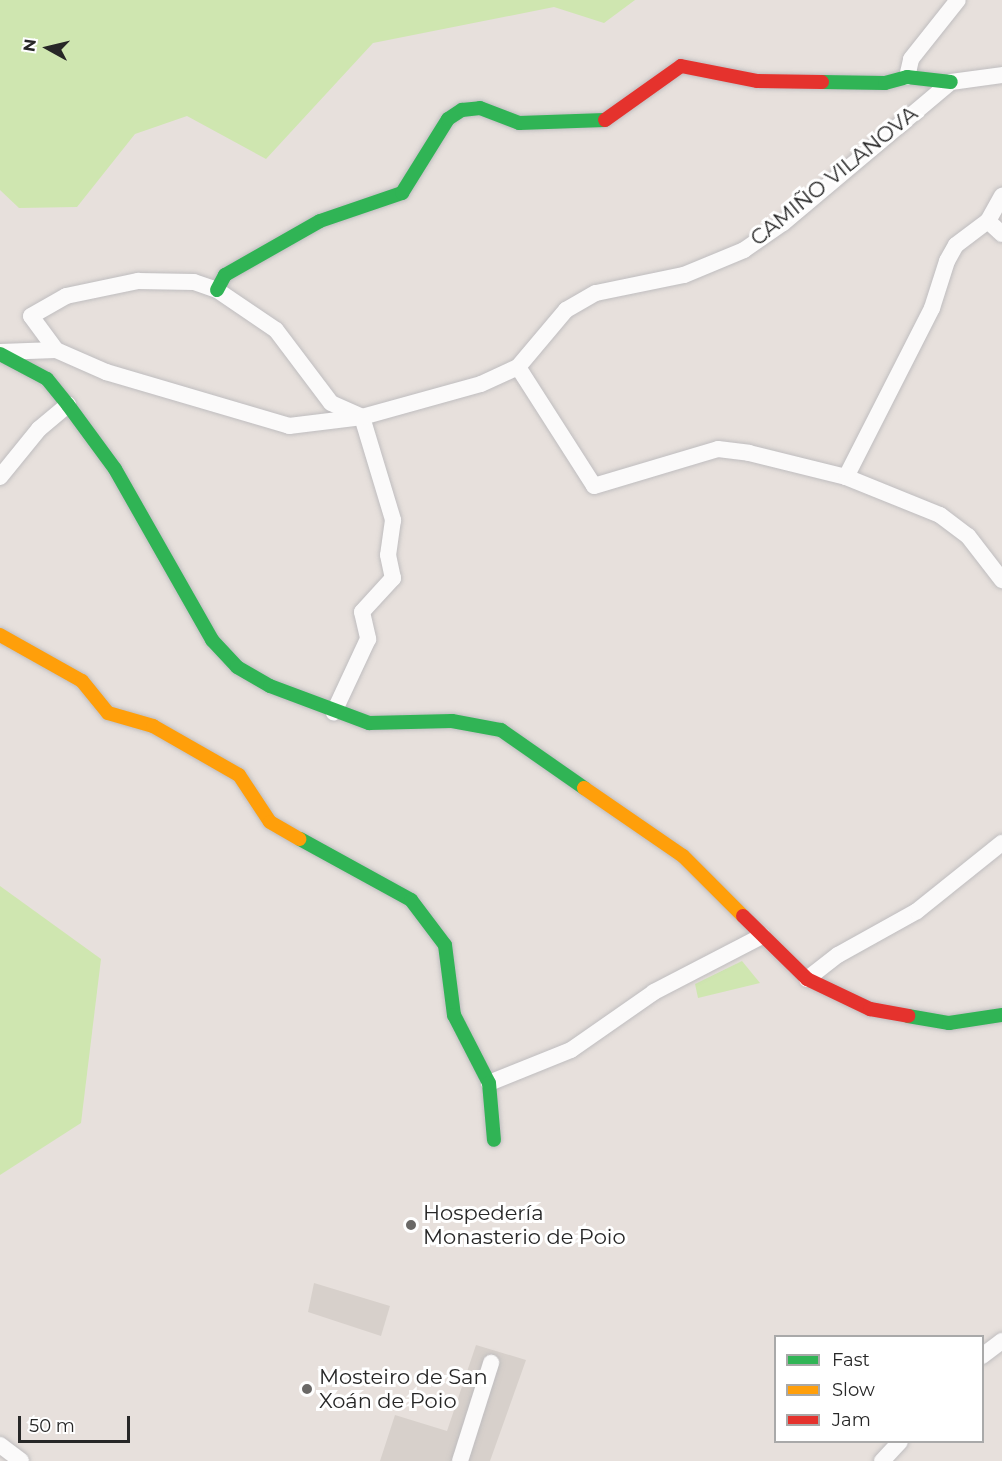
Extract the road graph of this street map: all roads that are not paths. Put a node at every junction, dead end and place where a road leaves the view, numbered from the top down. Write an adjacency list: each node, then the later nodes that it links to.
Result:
1 (958, 0): 3 (street)
2 (1002, 75): 4 (street)
3 (907, 77): 4 (street); 8 (street)
4 (951, 82): 11 (street, CAMIÑO VILANOVA)
5 (1002, 196): 6 (street)
6 (988, 221): 7 (street); 15 (street)
7 (1002, 234)
8 (217, 290): 9 (street); 13 (street)
9 (56, 350): 10 (street); 13 (street)
10 (0, 353): 12 (street)
11 (518, 367): 13 (street); 15 (street)
12 (68, 405): 14 (street); 18 (street)
13 (362, 417): 18 (street)
14 (0, 477)
15 (846, 477): 16 (street)
16 (1002, 580)
17 (0, 635): 23 (street)
18 (334, 712): 20 (street)
19 (1002, 843): 21 (street)
20 (762, 936): 21 (street); 23 (street)
21 (807, 979): 22 (street)
22 (1002, 1015)
23 (489, 1083): 24 (street)
24 (494, 1140)
25 (1002, 1341): 26 (street)
26 (984, 1354)
27 (491, 1363): 31 (street)
28 (899, 1443): 32 (street)
29 (0, 1445): 30 (street)
30 (21, 1461)
31 (460, 1461)
32 (882, 1461)

